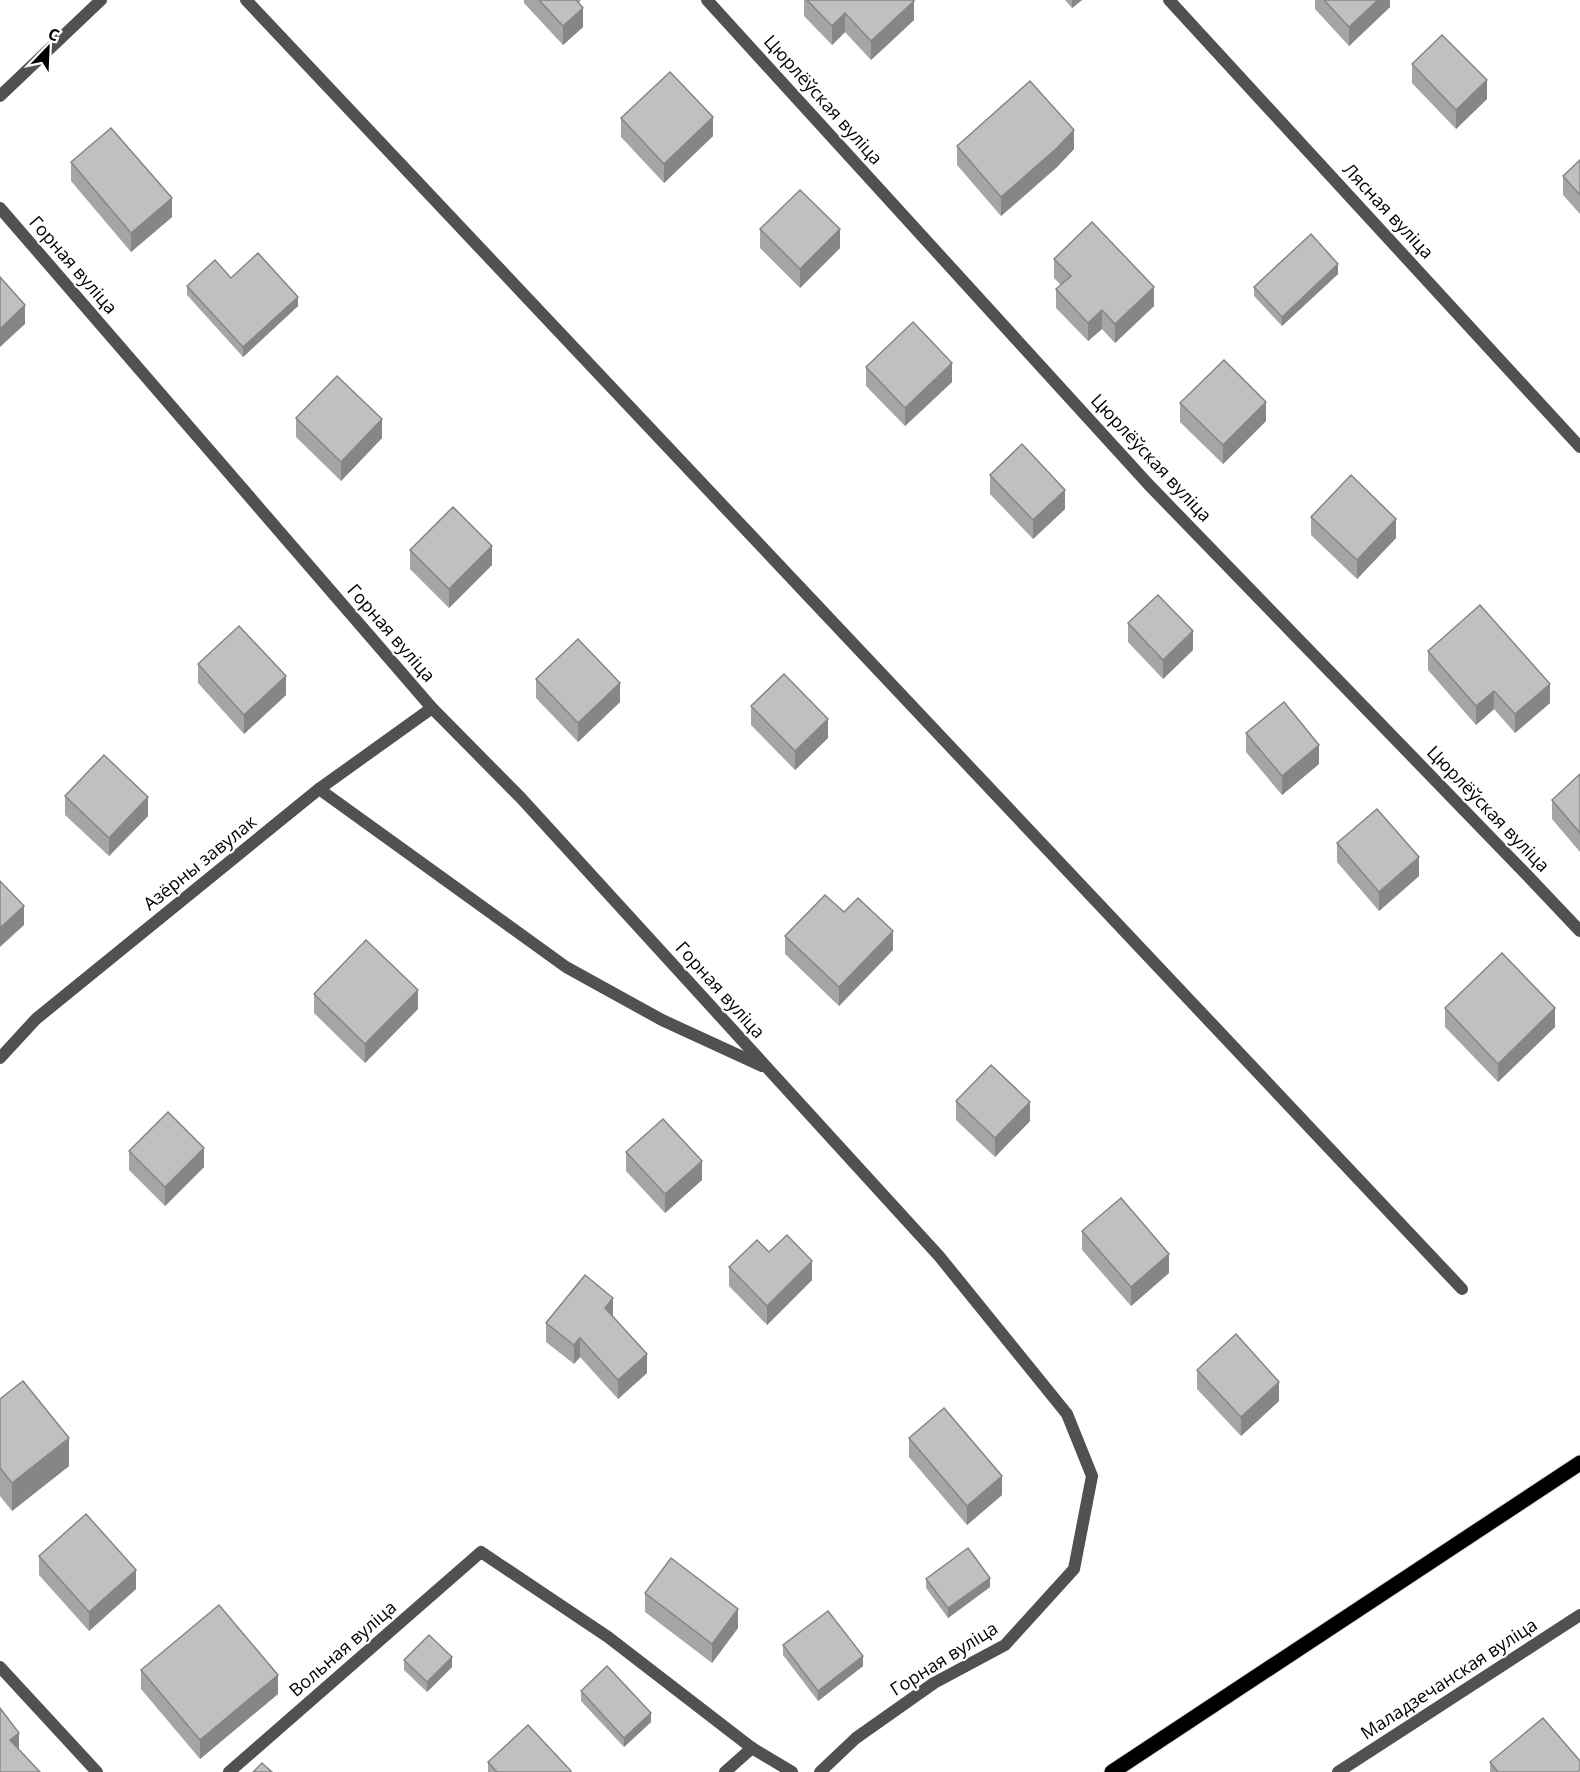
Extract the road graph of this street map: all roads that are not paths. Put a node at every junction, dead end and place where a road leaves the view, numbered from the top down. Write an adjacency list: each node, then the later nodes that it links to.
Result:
1 (101, 0): 5 (street)
2 (246, 0): 13 (street)
3 (707, 0): 10 (street, Цюрлёўская вуліца)
4 (1168, 0): 7 (street, Лясная вуліца)
5 (0, 96)
6 (0, 208): 8 (street, Горная вуліца)
7 (1580, 447)
8 (432, 708): 9 (street, Азёрны завулак); 12 (street, Горная вуліца)
9 (319, 789): 11 (street, Азёрны завулак); 12 (street, Горная вуліца)
10 (1580, 931)
11 (0, 1058)
12 (768, 1069): 22 (street, Горная вуліца)
13 (1462, 1289)
14 (1580, 1463): 23 (main road)
15 (1580, 1615): 24 (street, Маладзечанская вуліца)
16 (0, 1666): 18 (street)
17 (752, 1748): 19 (street, Вольная вуліца); 20 (street); 21 (street)
18 (97, 1772)
19 (229, 1772)
20 (725, 1772)
21 (792, 1772)
22 (820, 1772)
23 (1112, 1772)
24 (1338, 1772)

